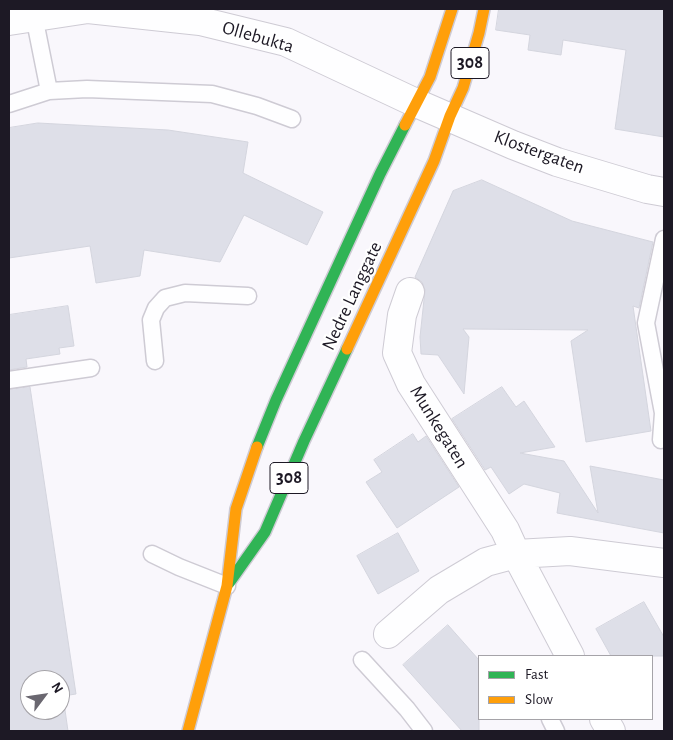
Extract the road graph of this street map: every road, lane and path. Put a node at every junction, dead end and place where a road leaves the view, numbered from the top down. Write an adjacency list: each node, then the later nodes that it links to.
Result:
1 (88, 9): 4 (street, Ollebukta); 5 (street, Ollebukta); 8 (street, Ollebukta)
2 (452, 9): 8 (main road, Nedre Langgate / 308)
3 (484, 9): 10 (main road, Nedre Langgate / 308)
4 (9, 21)
5 (36, 26): 6 (street, Ollebukta); 7 (lane)
6 (9, 36)
7 (49, 91): 9 (lane); 11 (lane)
8 (416, 103): 10 (street, Klostergaten); 23 (main road, Nedre Langgate / 308)
9 (9, 104)
10 (450, 116): 12 (street, Klostergaten); 23 (main road, Nedre Langgate / 308)
11 (292, 119)
12 (664, 192)
13 (664, 240): 19 (lane)
14 (410, 292): 21 (street, Munkegaten)
15 (248, 296): 16 (lane)
16 (155, 360)
17 (91, 368): 18 (lane)
18 (9, 380)
19 (661, 440)
20 (152, 554): 23 (lane)
21 (516, 554): 22 (street); 24 (street); 25 (street, Munkegaten)
22 (664, 563)
23 (227, 586): 27 (main road, Nedre Langgate / 308)
24 (388, 634)
25 (569, 655)
26 (362, 660): 28 (lane)
27 (188, 731)
28 (424, 731)

